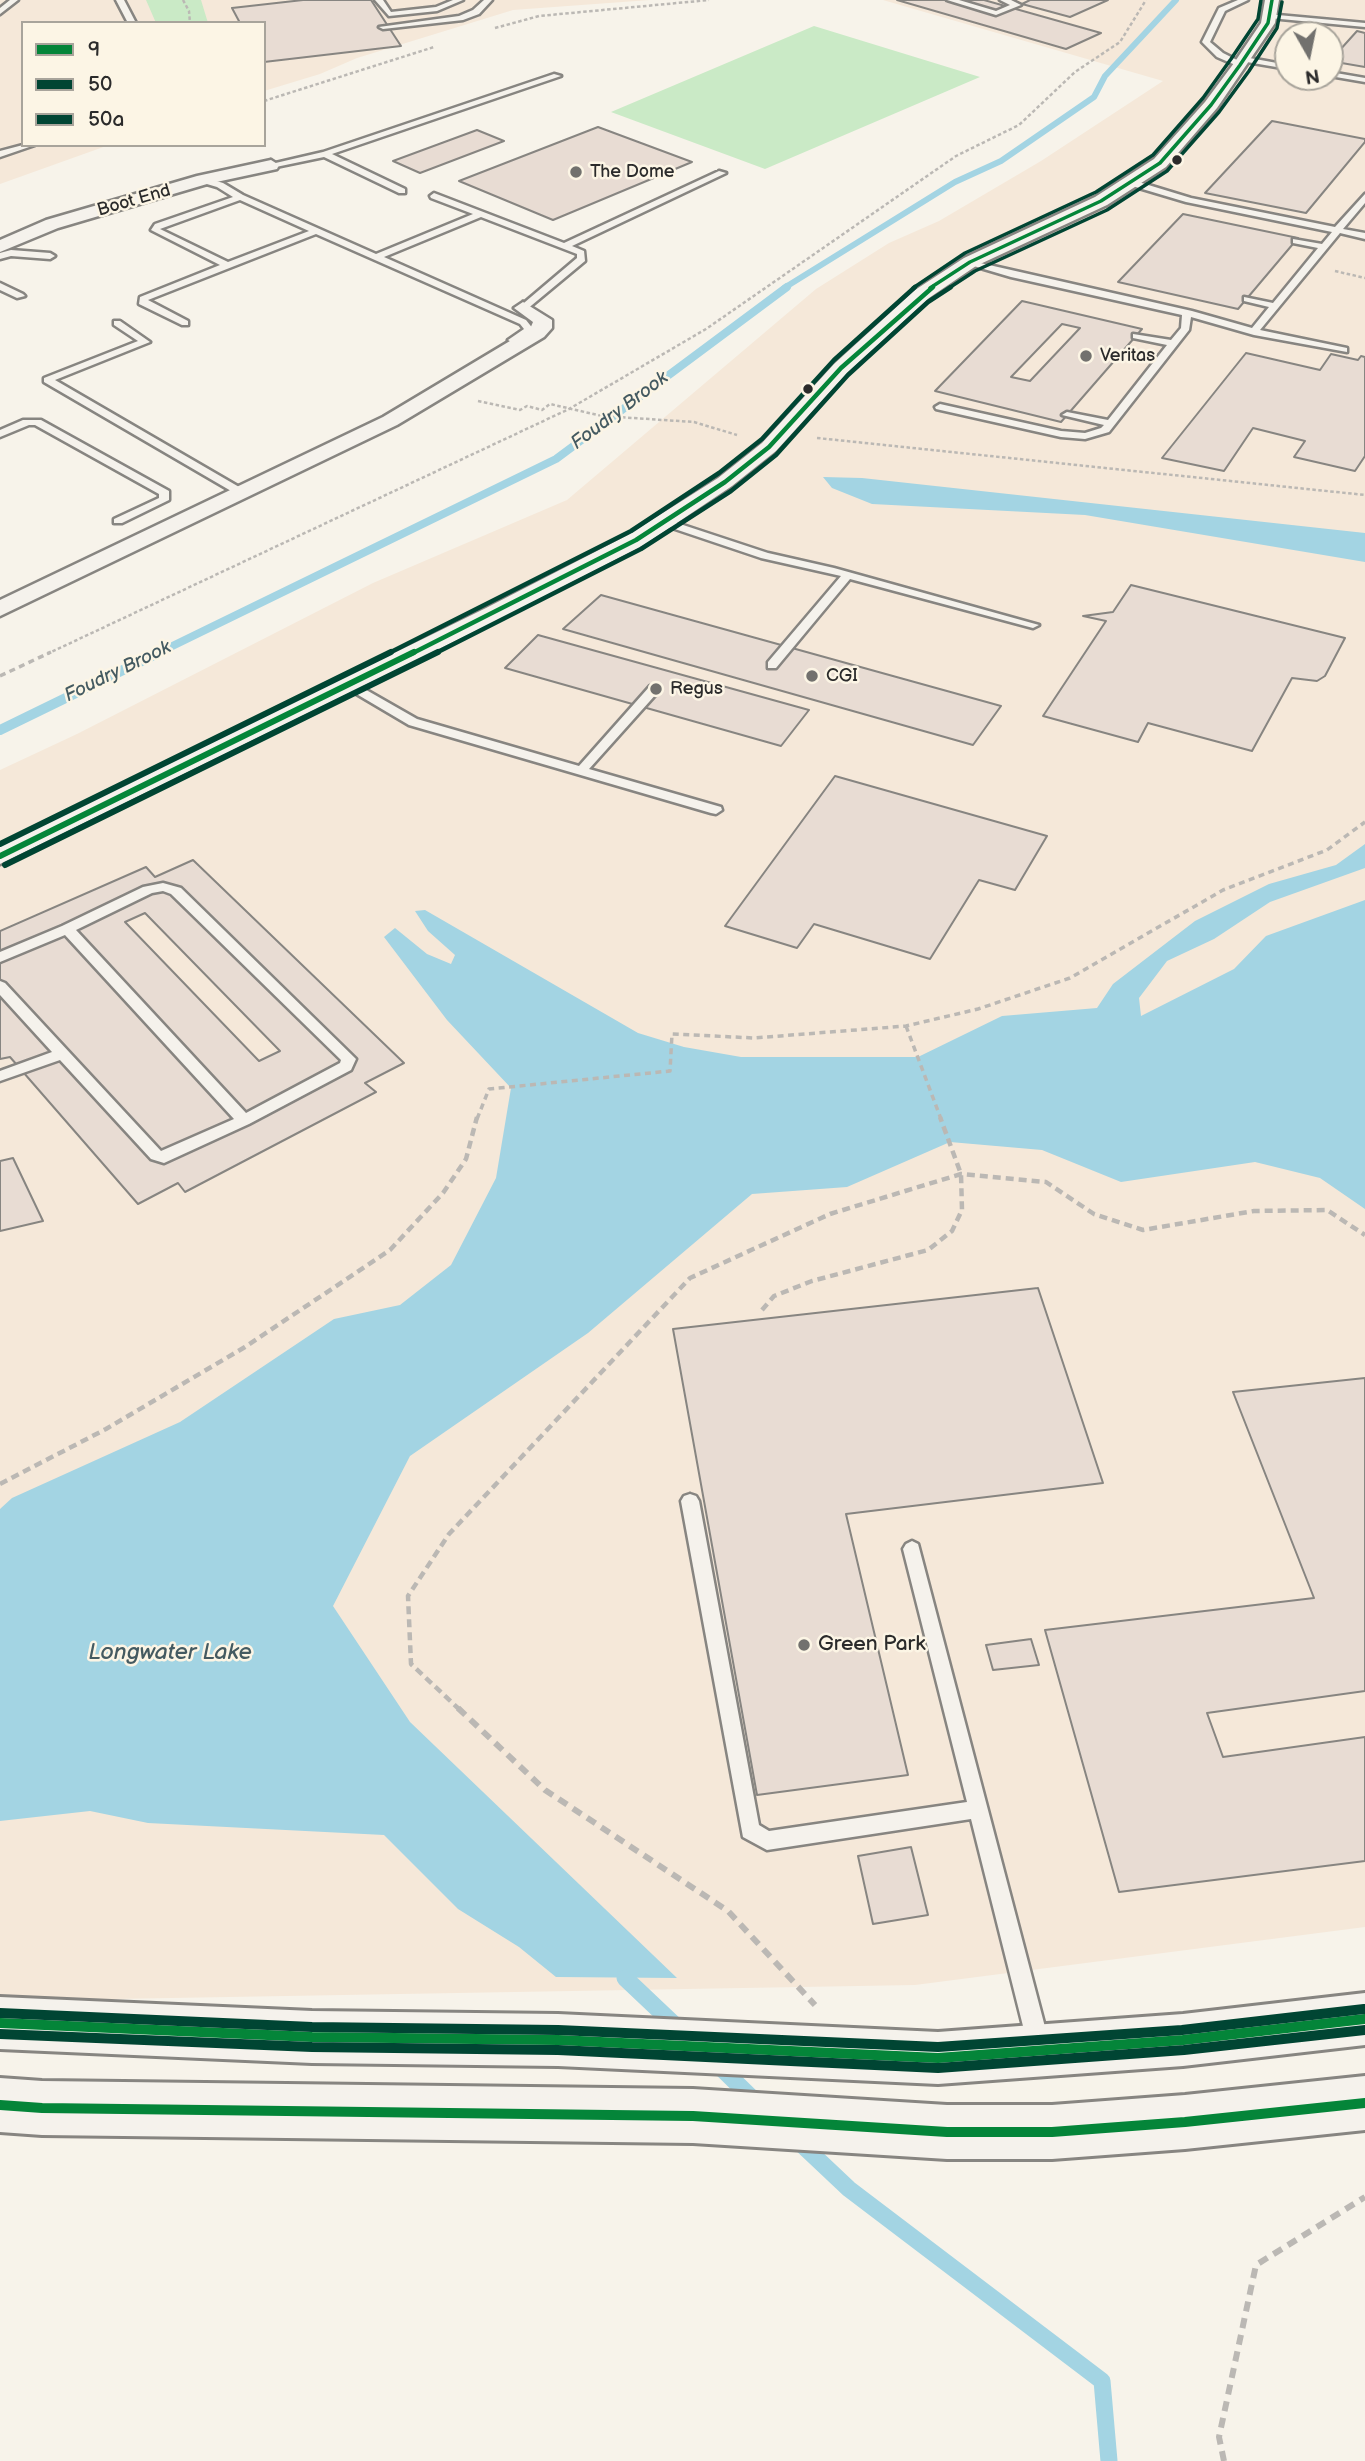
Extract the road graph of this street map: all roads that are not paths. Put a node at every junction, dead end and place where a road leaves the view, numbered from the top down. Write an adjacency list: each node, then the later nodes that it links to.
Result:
1 (14, 0): 10 (lane)
2 (120, 0): 11 (lane)
3 (379, 0): 4 (lane)
4 (459, 0)
5 (488, 0): 13 (lane)
6 (951, 0): 7 (lane)
7 (1004, 0)
8 (1244, 0): 14 (lane)
9 (1271, 9): 12 (lane); 14 (street)
10 (0, 12)
11 (131, 21)
12 (1365, 21)
13 (383, 27)
14 (1242, 62): 15 (lane); 25 (street)
15 (1274, 65)
16 (557, 76): 21 (lane)
17 (1344, 76): 18 (lane)
18 (1365, 80)
19 (24, 147): 20 (lane)
20 (0, 154)
21 (325, 154): 22 (lane); 26 (lane)
22 (271, 165): 24 (street, Boot End)
23 (722, 173): 35 (lane)
24 (203, 180): 28 (lane); 36 (street, Boot End)
25 (1132, 183): 31 (lane); 41 (street)
26 (402, 191)
27 (434, 196): 30 (lane)
28 (240, 197): 32 (lane); 42 (lane)
29 (1365, 197): 31 (lane)
30 (482, 214): 35 (lane); 40 (lane)
31 (1338, 230): 33 (lane); 37 (lane)
32 (316, 231): 40 (lane); 42 (lane)
33 (1365, 236)
34 (1296, 241): 37 (lane)
35 (565, 246): 47 (lane)
36 (0, 247)
37 (1325, 247): 46 (lane)
38 (0, 256): 39 (lane)
39 (50, 256)
40 (376, 257): 54 (lane)
41 (970, 262): 48 (lane); 62 (street)
42 (229, 265): 50 (lane)
43 (0, 286): 44 (lane)
44 (20, 296)
45 (1247, 299): 46 (lane)
46 (1276, 306): 51 (lane)
47 (523, 308): 54 (street)
48 (1187, 313): 51 (lane); 53 (lane)
49 (117, 323): 60 (lane)
50 (185, 323)
51 (1254, 332): 55 (lane)
52 (1136, 336): 53 (lane)
53 (1174, 344): 58 (lane)
54 (514, 348): 60 (street)
55 (1344, 350)
56 (940, 407): 58 (lane)
57 (1067, 415): 58 (lane)
58 (1110, 423)
59 (0, 434): 61 (lane)
60 (242, 493): 64 (street)
61 (118, 521)
62 (664, 522): 63 (lane); 67 (street)
63 (847, 576): 65 (lane); 66 (lane)
64 (0, 608)
65 (1033, 625)
66 (772, 665)
67 (347, 683): 69 (lane); 71 (street)
68 (654, 689): 69 (lane)
69 (582, 770): 70 (lane)
70 (716, 810)
71 (0, 856)
72 (67, 929): 73 (lane); 77 (lane); 77 (lane)
73 (0, 957)
74 (0, 986): 75 (lane)
75 (62, 1053): 76 (lane); 77 (lane)
76 (0, 1076)
77 (244, 1120)
78 (690, 1501): 80 (lane)
79 (912, 1549): 80 (lane)
80 (979, 1809): 83 (lane)
81 (1365, 2019): 83 (street)
82 (0, 2023): 83 (street)
83 (1041, 2052)
84 (1365, 2103): 85 (street)
85 (0, 2105)

